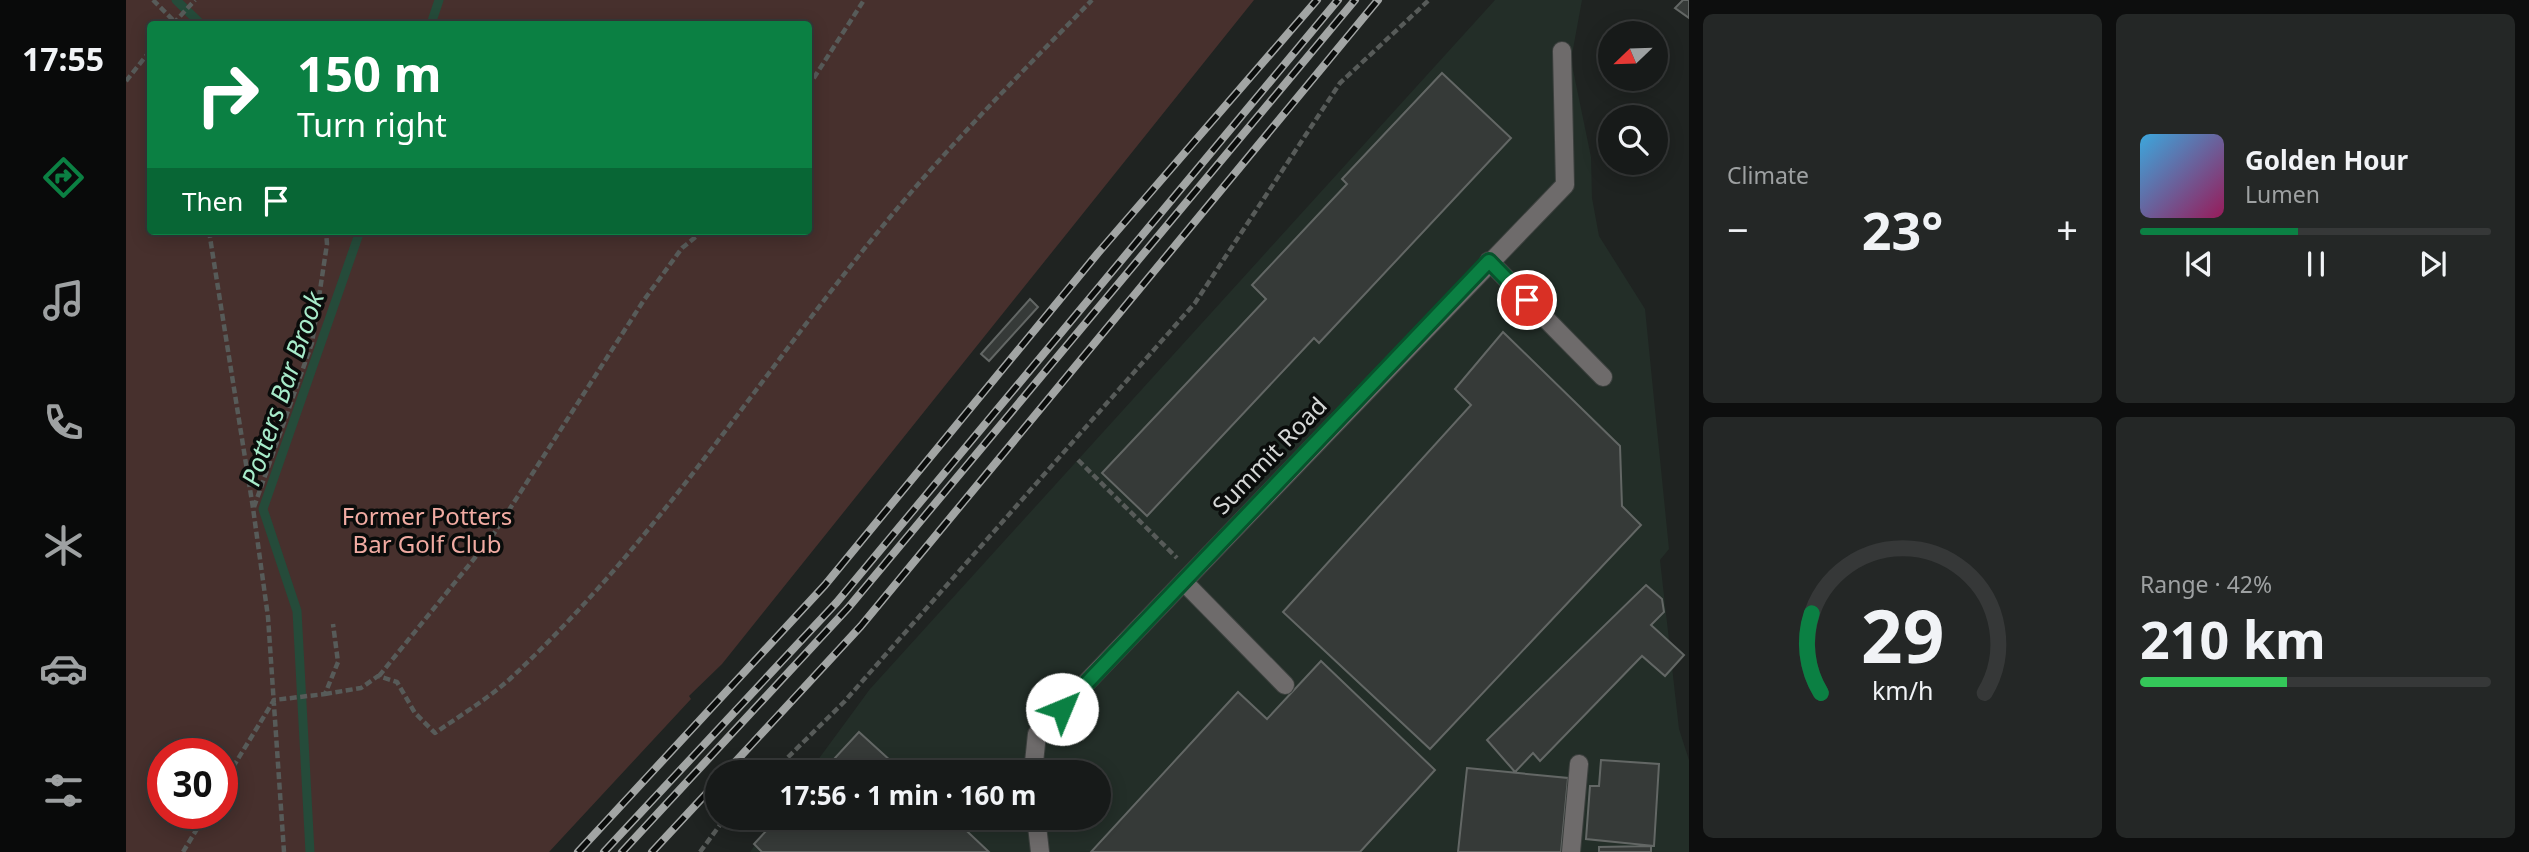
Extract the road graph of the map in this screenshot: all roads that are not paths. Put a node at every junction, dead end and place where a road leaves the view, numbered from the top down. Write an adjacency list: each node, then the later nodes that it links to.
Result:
1 (1562, 51): 2 (street, Summit Road)
2 (1489, 261): 3 (street); 4 (street, Summit Road)
3 (1603, 377)
4 (1188, 578): 5 (street); 6 (street, Summit Road)
5 (1285, 685)
6 (1034, 760)
7 (1579, 764): 10 (street)
8 (1037, 830): 9 (street)
9 (1040, 852)
10 (1572, 852)

